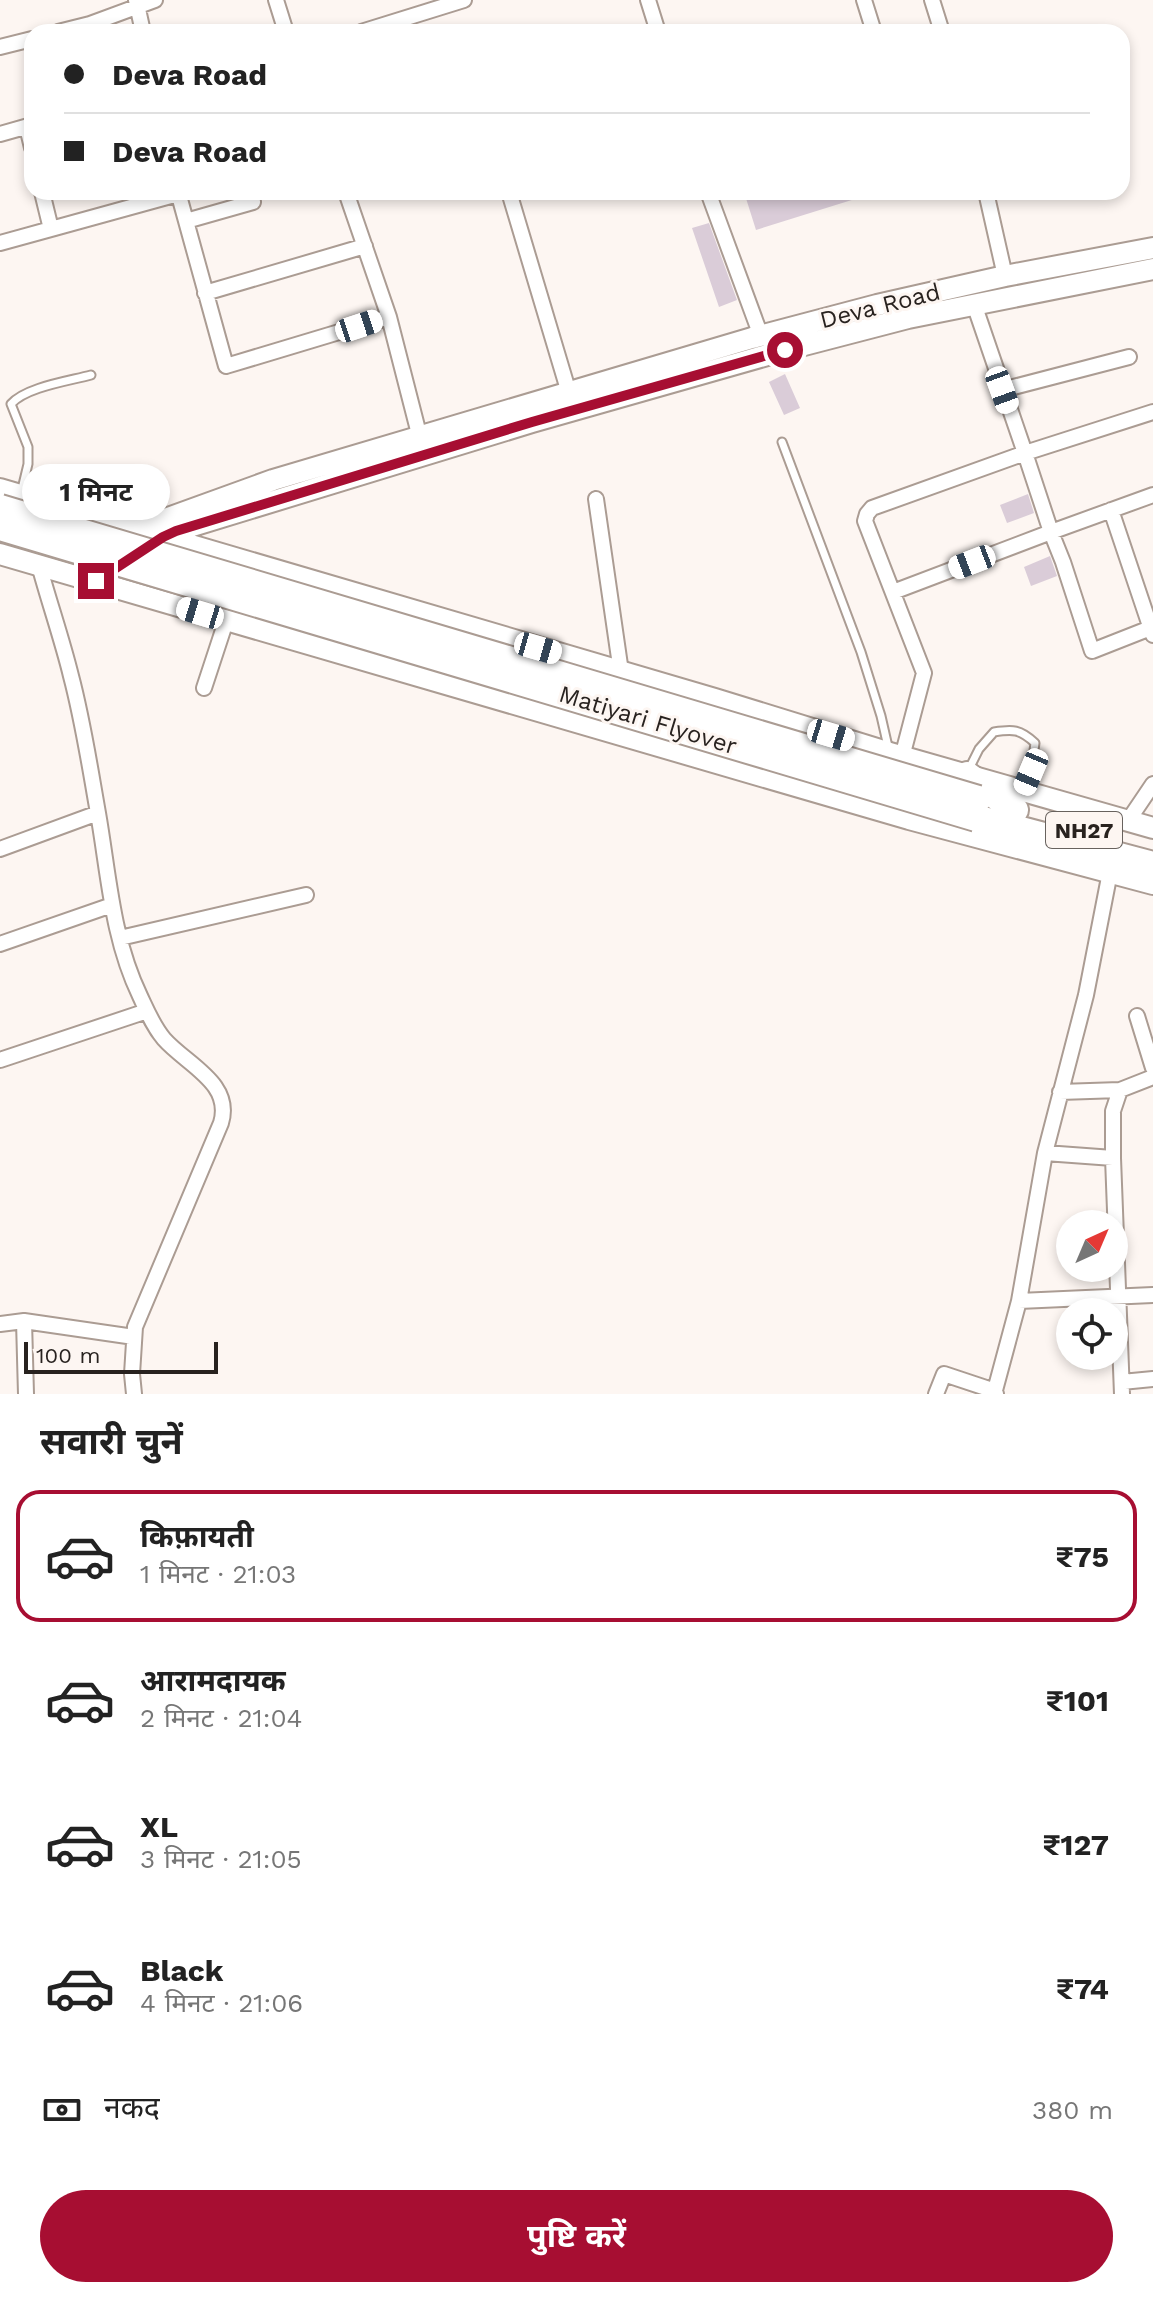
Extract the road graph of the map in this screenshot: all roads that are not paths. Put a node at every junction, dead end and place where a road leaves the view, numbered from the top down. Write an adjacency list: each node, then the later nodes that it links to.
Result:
1 (155, 0): 7 (street)
2 (276, 0): 10 (street)
3 (464, 0): 11 (street)
4 (648, 0): 12 (street)
5 (864, 0): 13 (street)
6 (932, 0): 14 (street)
7 (136, 3): 8 (street); 9 (street)
8 (98, 24)
9 (141, 24)
10 (284, 24)
11 (387, 24)
12 (656, 24)
13 (872, 24)
14 (940, 24)
15 (24, 41): 16 (street)
16 (0, 47)
17 (24, 128): 18 (street)
18 (0, 134)
19 (44, 200): 28 (street)
20 (153, 200): 28 (street)
21 (180, 200): 27 (street)
22 (349, 200): 30 (street)
23 (511, 200): 41 (street)
24 (711, 200): 37 (street)
25 (988, 200): 33 (street)
26 (253, 202): 27 (street)
27 (186, 221): 34 (street)
28 (51, 229): 29 (street)
29 (0, 243)
30 (365, 246): 34 (street); 36 (street)
31 (1153, 248): 33 (street, Deva Road)
32 (1153, 269): 35 (street, Deva Road)
33 (1005, 276): 37 (street, Deva Road)
34 (205, 293): 36 (street)
35 (974, 304): 40 (street); 54 (street, Deva Road)
36 (389, 317): 43 (street)
37 (761, 336): 41 (street, Deva Road)
38 (1129, 357): 40 (street)
39 (91, 375): 49 (lane)
40 (1002, 390): 45 (street)
41 (569, 393): 43 (street, Deva Road)
42 (1153, 412): 45 (street)
43 (420, 438): 52 (street, Deva Road)
44 (782, 442): 64 (lane)
45 (1025, 453): 53 (street); 59 (street)
46 (0, 489): 49 (street)
47 (1153, 495): 50 (street)
48 (596, 499): 62 (street)
49 (10, 501): 52 (street); 68 (highway, Matiyari Flyover / NH27, bridge)
50 (1111, 510): 53 (street); 61 (street)
51 (0, 527): 68 (highway, Matiyari Flyover / NH27, bridge)
52 (137, 529): 54 (street); 57 (street, Deva Road)
53 (1051, 532): 59 (street); 61 (street)
54 (163, 537): 58 (street, Deva Road); 62 (street)
55 (20, 560): 56 (street); 57 (street); 69 (street)
56 (0, 566)
57 (73, 574): 58 (street)
58 (96, 581): 60 (street)
59 (893, 592): 64 (street)
60 (226, 621): 63 (street); 74 (street)
61 (1152, 630)
62 (621, 672): 64 (street)
63 (204, 688)
64 (896, 755): 65 (street)
65 (967, 775): 67 (highway); 67 (lane)
66 (1153, 784): 70 (street)
67 (1019, 800): 68 (highway, Matiyari Flyover / NH27); 70 (street); 73 (highway, NH27)
68 (977, 808): 74 (highway, Matiyari Flyover / NH27)
69 (98, 813): 72 (street); 76 (street)
70 (1128, 821): 71 (street)
71 (1153, 828)
72 (0, 849)
73 (1153, 849)
74 (1136, 871): 85 (street)
75 (306, 895): 77 (street)
76 (112, 905): 77 (street); 78 (street)
77 (120, 938): 79 (street)
78 (0, 944)
79 (147, 1011): 81 (street); 93 (street)
80 (1137, 1016): 82 (street)
81 (0, 1060)
82 (1153, 1068)
83 (1153, 1077): 84 (street)
84 (1120, 1090): 85 (street); 87 (street)
85 (1060, 1092): 86 (street)
86 (1045, 1153): 87 (street); 90 (street)
87 (1113, 1158): 89 (street)
88 (1153, 1295): 89 (street)
89 (1118, 1297): 90 (street); 95 (street)
90 (1019, 1301): 96 (street)
91 (24, 1321): 92 (street); 93 (street); 97 (street)
92 (0, 1324)
93 (134, 1337): 98 (street)
94 (1153, 1379): 95 (street)
95 (1122, 1388)
96 (995, 1393): 99 (street)
97 (26, 1394)
98 (134, 1394)
99 (936, 1394)

